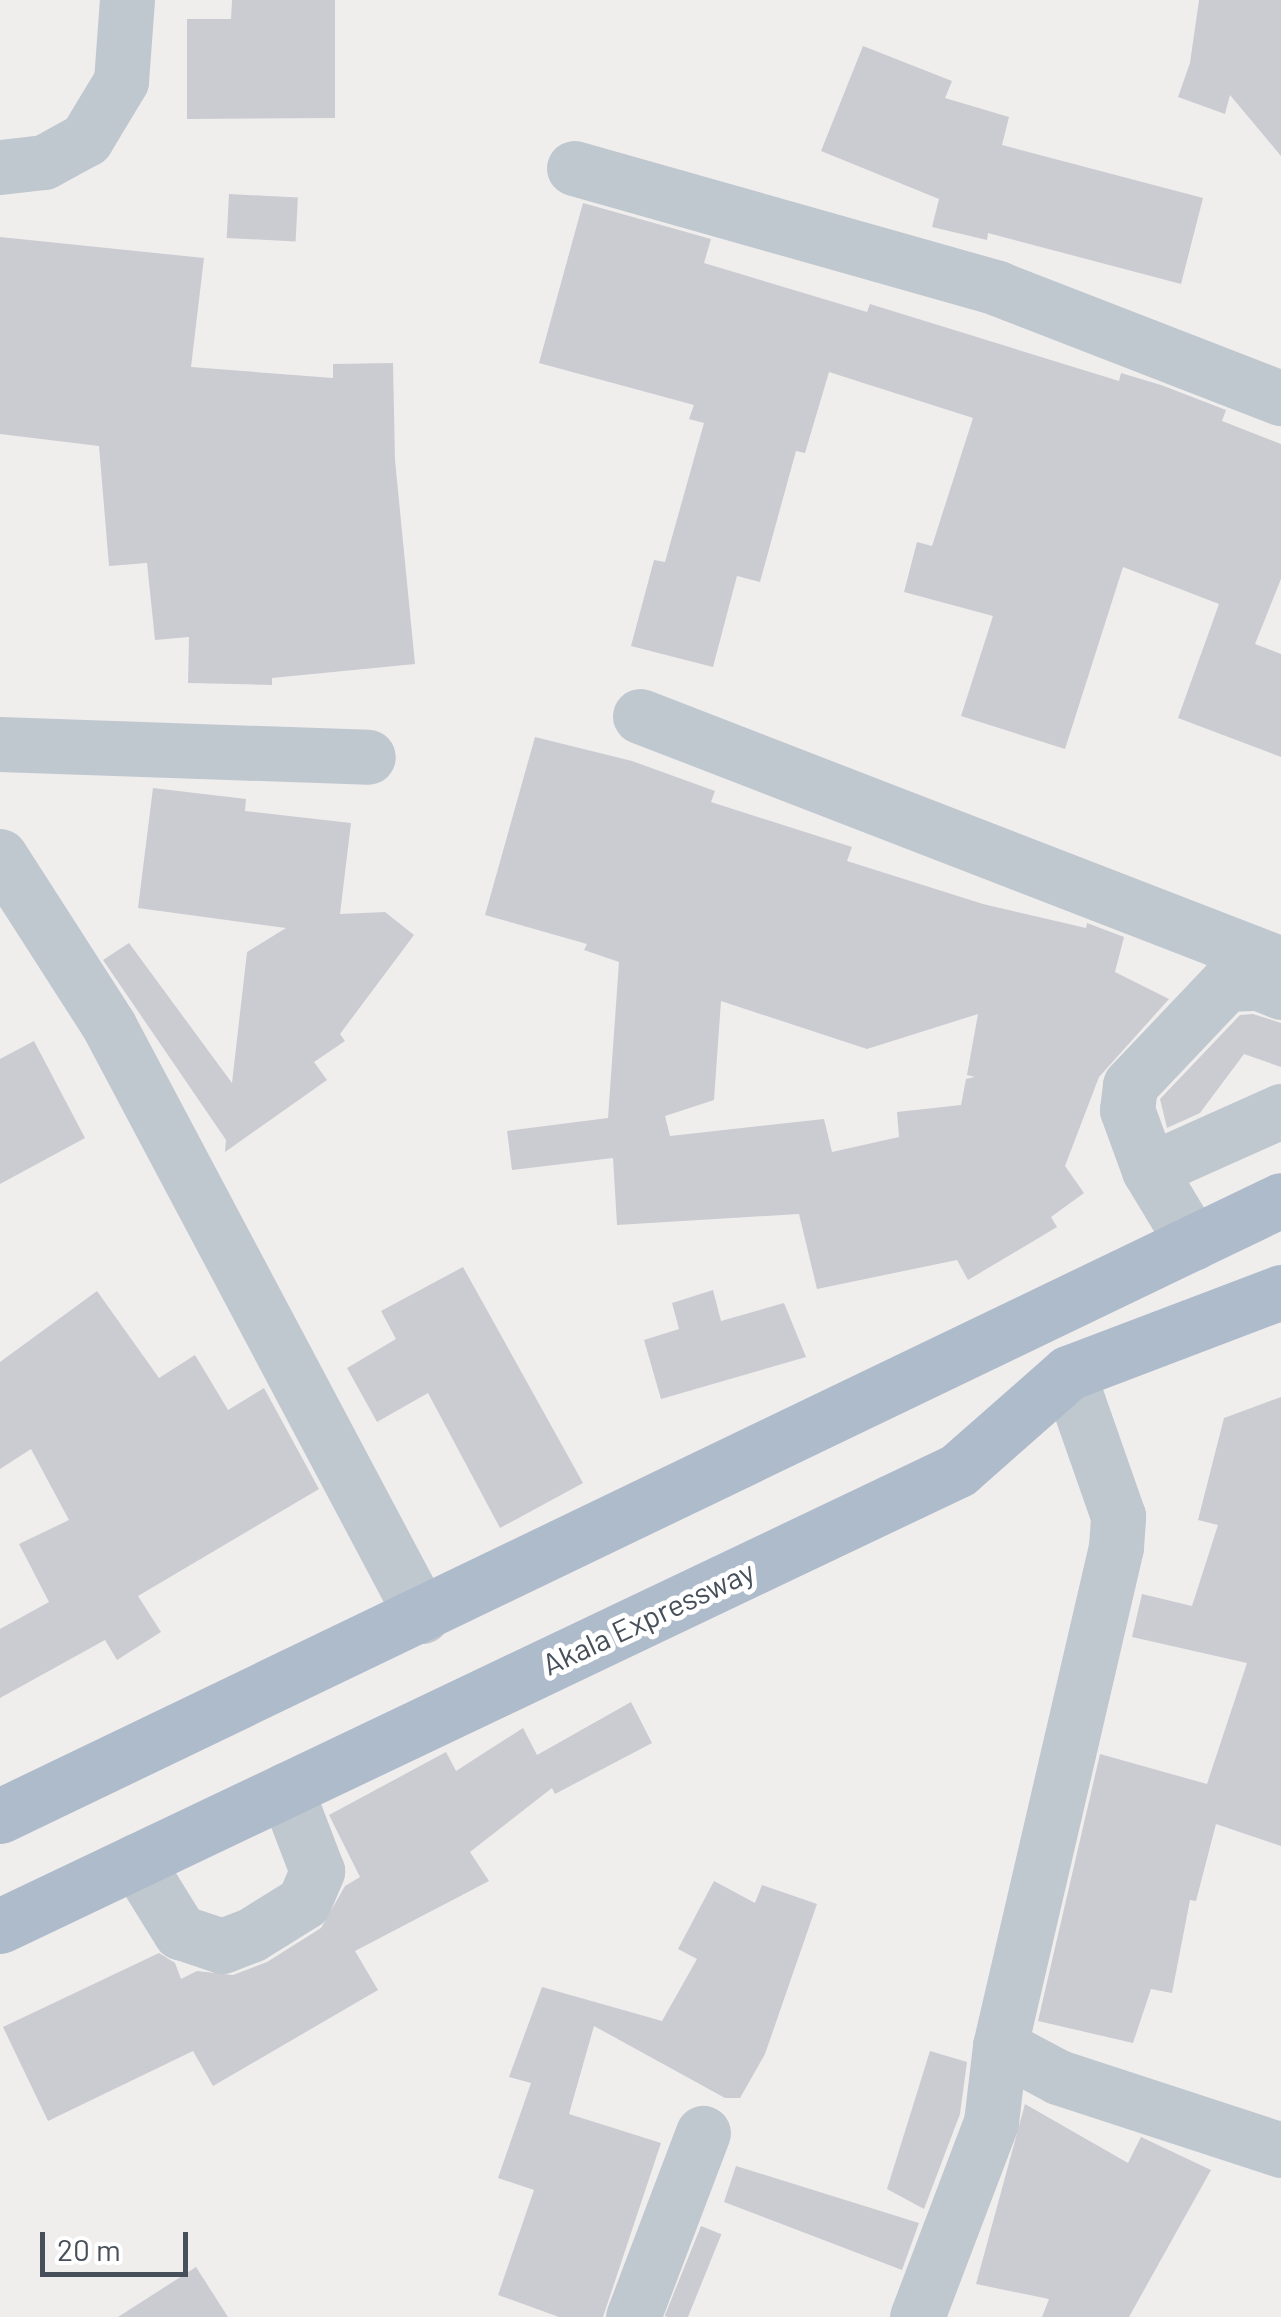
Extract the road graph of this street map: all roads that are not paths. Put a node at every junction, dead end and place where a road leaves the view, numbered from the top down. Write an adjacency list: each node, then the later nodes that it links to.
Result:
1 (126, 0): 2 (street)
2 (0, 167)
3 (574, 168): 4 (street)
4 (1281, 398)
5 (640, 716): 9 (street)
6 (0, 744): 7 (street)
7 (368, 757)
8 (0, 856): 17 (street)
9 (1281, 964)
10 (1281, 992): 12 (street)
11 (1281, 1111): 12 (street)
12 (1149, 1170): 14 (street)
13 (1281, 1200): 14 (main road)
14 (1192, 1243): 17 (main road)
15 (1281, 1292): 16 (main road, Akala Expressway)
16 (1068, 1373): 18 (main road, Akala Expressway); 22 (street)
17 (422, 1616): 19 (main road)
18 (286, 1790): 20 (main road, Akala Expressway); 20 (street)
19 (2, 1810)
20 (136, 1861): 21 (main road, Akala Expressway)
21 (0, 1926)
22 (1000, 2046): 24 (street); 26 (street)
23 (703, 2133): 25 (street)
24 (1281, 2150)
25 (633, 2317)
26 (918, 2317)

